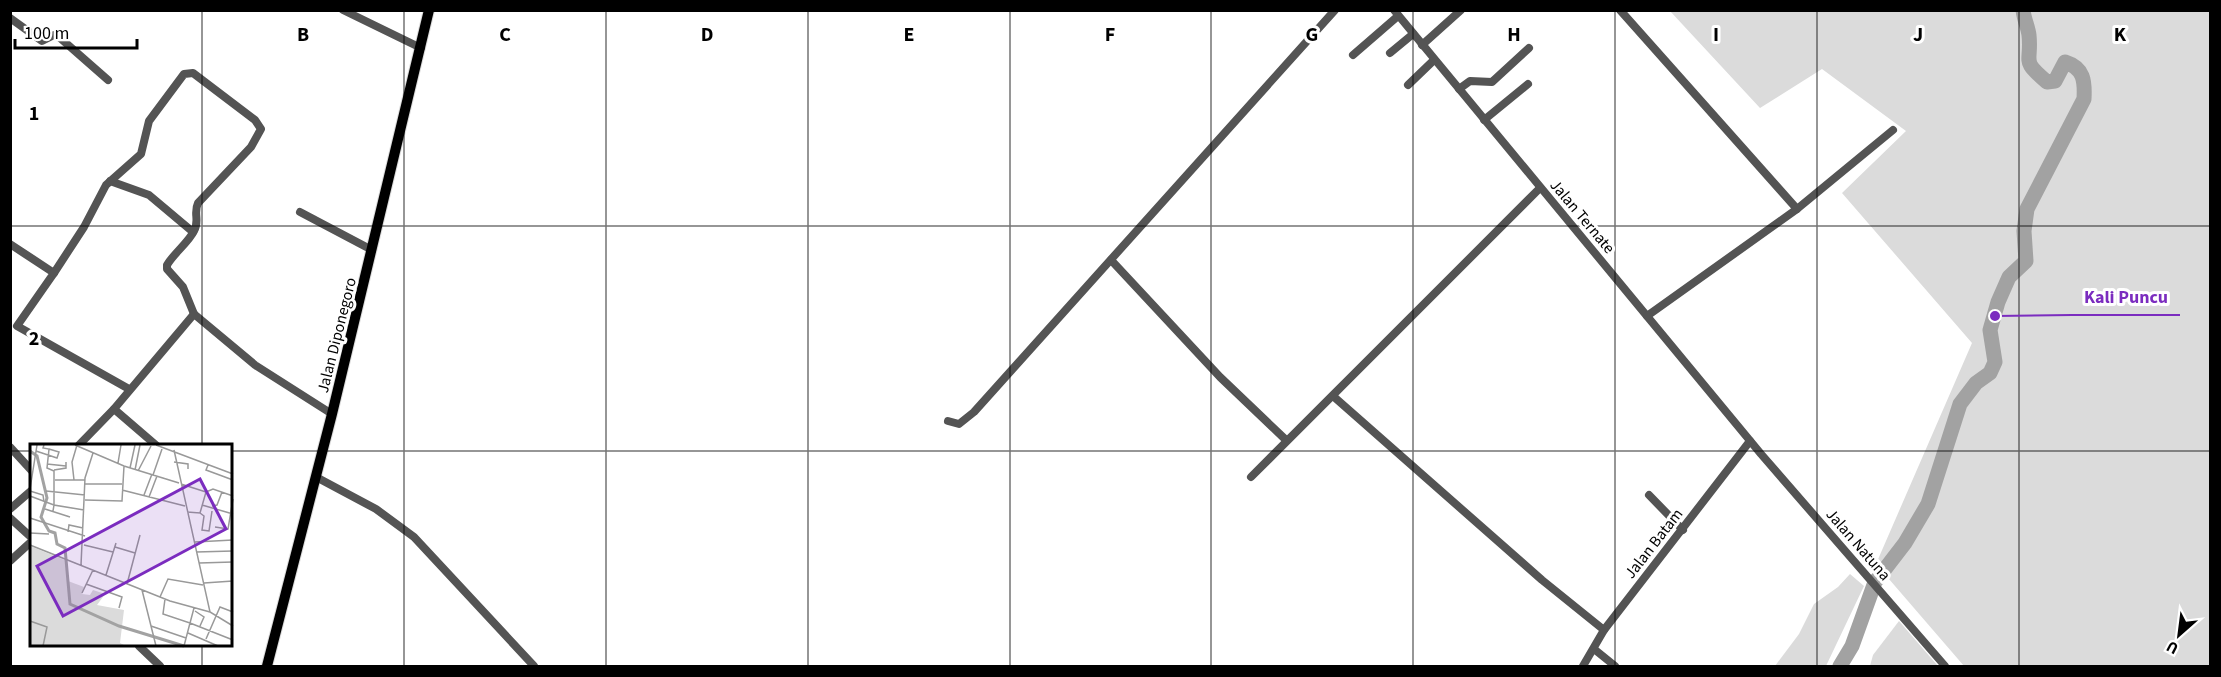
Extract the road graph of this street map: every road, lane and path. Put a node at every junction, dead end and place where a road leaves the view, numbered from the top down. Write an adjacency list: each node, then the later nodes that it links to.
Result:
1 (343, 10): 10 (street)
2 (429, 10): 10 (main road, Jalan Diponegoro)
3 (1335, 10): 28 (street)
4 (1461, 10): 9 (street)
5 (1620, 10): 23 (street)
6 (1396, 13): 8 (street, Jalan Ternate); 13 (street)
7 (10, 18): 15 (street)
8 (1413, 34): 9 (street, Jalan Ternate); 12 (street)
9 (1422, 45): 14 (street, Jalan Ternate)
10 (420, 48): 27 (main road, Jalan Diponegoro)
11 (1529, 48): 18 (street)
12 (1390, 53)
13 (1353, 55)
14 (1434, 60): 17 (street); 18 (street, Jalan Ternate)
15 (108, 80)
16 (1528, 84): 19 (street)
17 (1408, 85)
18 (1459, 90): 19 (street, Jalan Ternate)
19 (1484, 120): 22 (street, Jalan Ternate)
20 (1893, 130): 23 (street)
21 (110, 181): 25 (street); 25 (street); 29 (street)
22 (1540, 188): 31 (street, Jalan Ternate); 34 (street)
23 (1797, 209): 31 (street)
24 (300, 212): 27 (street)
25 (194, 232): 30 (street)
26 (10, 244): 29 (street)
27 (372, 250): 36 (main road, Jalan Diponegoro)
28 (1111, 260): 37 (street); 38 (street)
29 (54, 273): 32 (street)
30 (194, 314): 33 (street); 36 (street)
31 (1647, 316): 39 (street, Jalan Ternate)
32 (14, 324): 33 (street)
33 (129, 389): 35 (street)
34 (1333, 396): 38 (street); 54 (street)
35 (114, 409): 40 (street); 41 (street)
36 (332, 414): 44 (main road, Jalan Diponegoro)
37 (948, 421)
38 (1286, 440): 45 (street)
39 (1750, 441): 50 (street, Jalan Batam); 62 (street, Jalan Natuna)
40 (80, 444)
41 (155, 444)
42 (10, 447): 43 (street)
43 (30, 469)
44 (316, 477): 58 (main road, Jalan Diponegoro); 59 (street)
45 (1251, 477)
46 (30, 492): 48 (street)
47 (1649, 495): 50 (street)
48 (10, 509)
49 (10, 518): 51 (street)
50 (1683, 530): 54 (street, Jalan Batam)
51 (30, 538)
52 (30, 542): 53 (street)
53 (10, 561)
54 (1604, 630): 56 (street, Jalan Batam)
55 (141, 647): 57 (street)
56 (1594, 649): 60 (street, Jalan Batam); 61 (street)
57 (160, 666)
58 (267, 666)
59 (534, 666)
60 (1583, 666)
61 (1615, 666)
62 (1946, 666)

